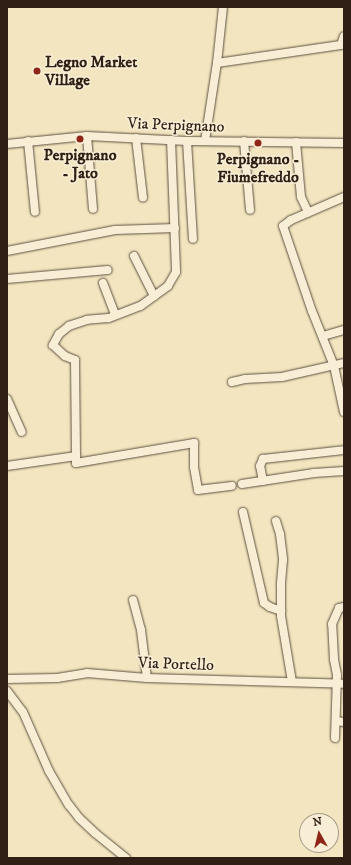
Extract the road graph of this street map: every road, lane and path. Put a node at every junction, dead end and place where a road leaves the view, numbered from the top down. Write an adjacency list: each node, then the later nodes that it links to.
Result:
1 (223, 7): 3 (street)
2 (344, 36): 3 (street)
3 (217, 63): 9 (street)
4 (87, 136): 5 (street, Via Perpignano); 7 (street, Via Perpignano); 16 (street)
5 (136, 138): 6 (street, Via Perpignano); 15 (street)
6 (171, 140): 8 (street, Via Perpignano); 20 (street)
7 (28, 141): 13 (street, Via Perpignano); 18 (street)
8 (187, 141): 9 (street, Via Perpignano); 21 (street)
9 (205, 141): 10 (street, Via Perpignano)
10 (244, 141): 11 (street, Via Perpignano); 17 (street)
11 (296, 142): 12 (street, Via Perpignano); 19 (street)
12 (344, 143)
13 (7, 144)
14 (344, 197): 19 (street)
15 (143, 198)
16 (93, 209)
17 (250, 210)
18 (36, 212)
19 (308, 212): 30 (street)
20 (174, 228): 22 (street); 27 (street)
21 (192, 240)
22 (7, 251)
23 (134, 256): 27 (street)
24 (108, 270): 25 (street)
25 (7, 279)
26 (103, 283): 28 (street)
27 (154, 296): 28 (street)
28 (115, 315): 38 (street)
29 (344, 330): 30 (street)
30 (323, 336): 32 (street)
31 (344, 363): 32 (street)
32 (334, 366): 33 (street); 35 (street)
33 (232, 382)
34 (7, 399): 36 (street)
35 (344, 412)
36 (22, 432)
37 (344, 450): 41 (street)
38 (76, 456): 39 (street); 43 (street)
39 (7, 466)
40 (344, 471): 41 (street)
41 (263, 481): 42 (street)
42 (242, 484)
43 (232, 486)
44 (243, 512): 48 (street)
45 (276, 521): 48 (street)
46 (133, 600): 49 (street)
47 (342, 607): 52 (street)
48 (281, 611): 51 (street)
49 (147, 678): 50 (street, Via Portello); 51 (street, Via Portello)
50 (7, 679)
51 (292, 682): 52 (street, Via Portello)
52 (341, 684): 54 (street)
53 (7, 691): 57 (street)
54 (340, 710): 55 (street)
55 (340, 721): 56 (street)
56 (335, 738)
57 (126, 858)

